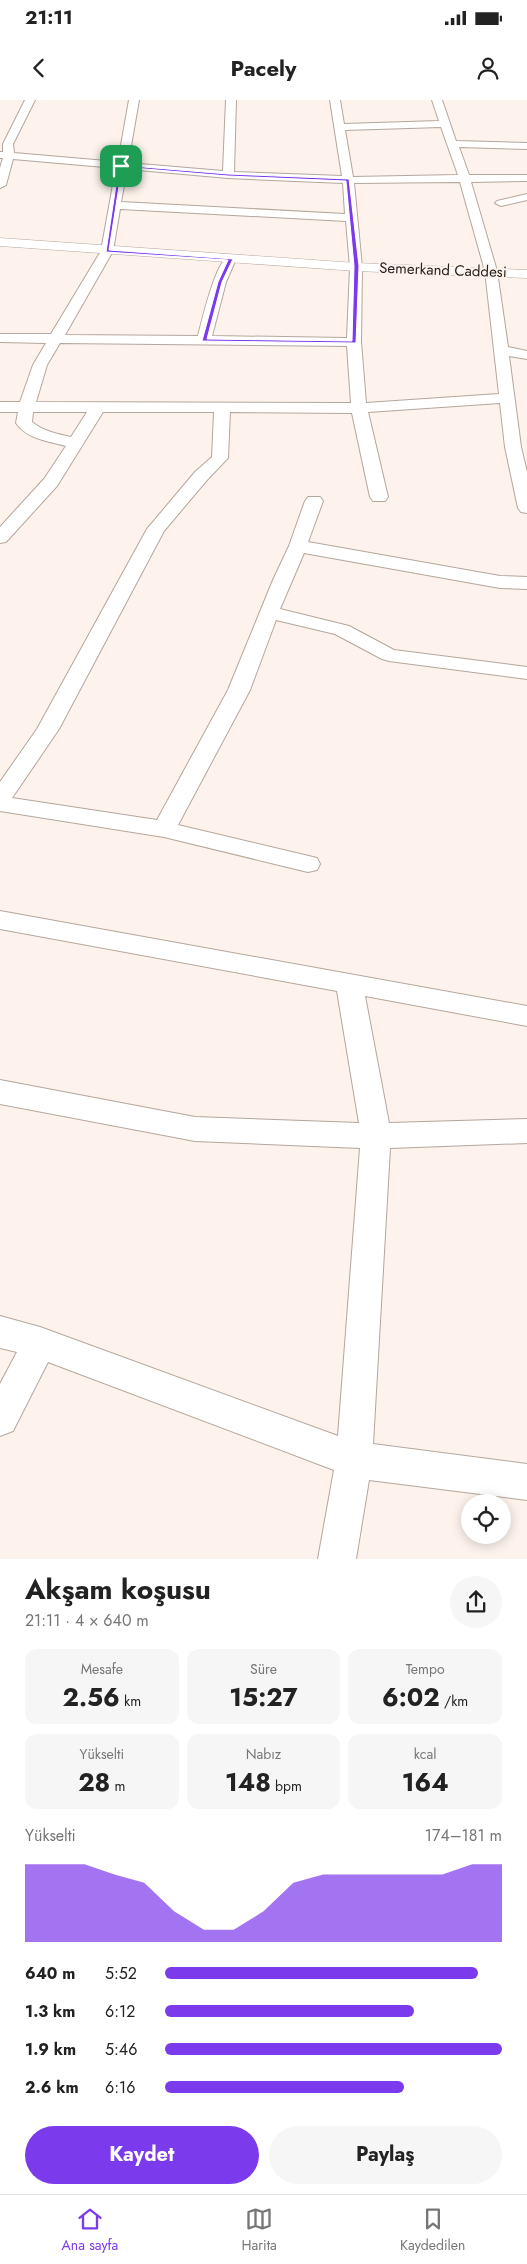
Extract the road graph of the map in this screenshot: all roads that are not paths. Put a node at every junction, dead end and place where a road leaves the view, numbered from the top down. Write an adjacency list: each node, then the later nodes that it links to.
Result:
1 (24, 100): 2 (street)
2 (30, 100): 3 (street); 14 (street)
3 (36, 100)
4 (134, 100): 15 (street)
5 (232, 100): 16 (street)
6 (335, 100): 9 (street)
7 (437, 100): 8 (street)
8 (445, 124): 9 (street); 12 (street)
9 (339, 127): 19 (street)
10 (511, 134): 11 (street)
11 (487, 140)
12 (452, 144): 13 (street); 17 (street)
13 (527, 146)
14 (5, 153): 15 (street); 20 (street)
15 (121, 166): 16 (street); 23 (street)
16 (228, 175): 19 (street)
17 (464, 178): 18 (street); 19 (street); 29 (street)
18 (527, 178)
19 (348, 180): 24 (street)
20 (0, 185)
21 (527, 197): 22 (street)
22 (501, 203)
23 (114, 206): 24 (street); 26 (street)
24 (352, 218): 28 (street)
25 (0, 242): 26 (street, Semerkand Caddesi)
26 (107, 251): 27 (street, Semerkand Caddesi); 32 (street)
27 (230, 259): 28 (street, Semerkand Caddesi); 33 (street)
28 (356, 266): 29 (street, Semerkand Caddesi); 34 (street)
29 (491, 271): 30 (street, Semerkand Caddesi); 35 (street)
30 (527, 274)
31 (0, 338): 32 (street)
32 (54, 339): 33 (street); 39 (street)
33 (204, 340): 34 (street)
34 (354, 342): 42 (street)
35 (501, 350): 36 (street); 37 (street)
36 (527, 355)
37 (507, 405): 42 (street); 43 (street); 45 (street)
38 (0, 406): 39 (street)
39 (27, 406): 40 (street); 44 (street)
40 (98, 408): 41 (street); 44 (street)
41 (222, 408): 42 (street); 54 (street)
42 (359, 408): 46 (street)
43 (527, 413)
44 (74, 443): 49 (street)
45 (520, 450): 48 (street)
46 (379, 497)
47 (314, 501): 50 (street)
48 (527, 508)
49 (0, 538)
50 (298, 546): 51 (street); 52 (street)
51 (527, 583)
52 (269, 612): 53 (street); 56 (street)
53 (527, 673)
54 (0, 799)
55 (0, 804): 56 (street)
56 (164, 829): 57 (street)
57 (308, 864)
58 (0, 920): 59 (street)
59 (349, 984): 60 (street); 63 (street)
60 (527, 1016)
61 (0, 1092): 63 (street)
62 (527, 1131): 63 (street)
63 (376, 1136): 67 (street)
64 (0, 1332): 65 (street)
65 (40, 1344): 66 (street); 67 (street)
66 (0, 1419)
67 (354, 1460): 68 (street); 69 (street)
68 (527, 1482)
69 (337, 1559)

